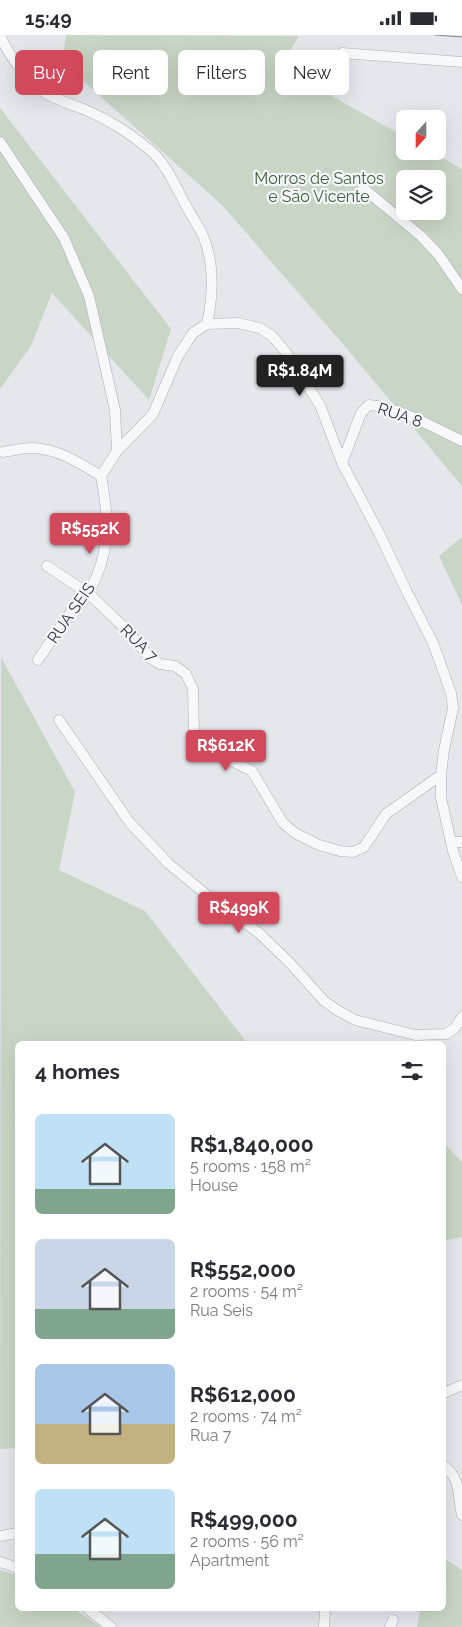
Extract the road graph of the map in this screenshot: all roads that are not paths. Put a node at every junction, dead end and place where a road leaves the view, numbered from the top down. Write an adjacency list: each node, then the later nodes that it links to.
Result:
1 (0, 35): 7 (street)
2 (349, 54): 3 (street)
3 (462, 62)
4 (1, 145): 9 (street)
5 (363, 188): 6 (street)
6 (462, 289)
7 (207, 324): 9 (street); 11 (street)
8 (462, 441): 11 (street, RUA 8)
9 (117, 451): 12 (street)
10 (3, 452): 12 (street)
11 (342, 463): 17 (street)
12 (101, 476): 14 (street, RUA SEIS)
13 (47, 566): 14 (street, RUA 7)
14 (89, 594): 15 (street, RUA SEIS); 17 (street, RUA 7)
15 (38, 660)
16 (59, 720): 20 (street)
17 (441, 775): 18 (street)
18 (457, 841): 19 (street)
19 (462, 877)
20 (462, 1017)
21 (462, 1385): 22 (street)
22 (446, 1392)
23 (446, 1468): 24 (street)
24 (462, 1515)
25 (15, 1534): 26 (street)
26 (0, 1536)
27 (0, 1562): 28 (street)
28 (15, 1567)
29 (91, 1611): 31 (street)
30 (325, 1611): 32 (street)
31 (111, 1627)
32 (324, 1627)

